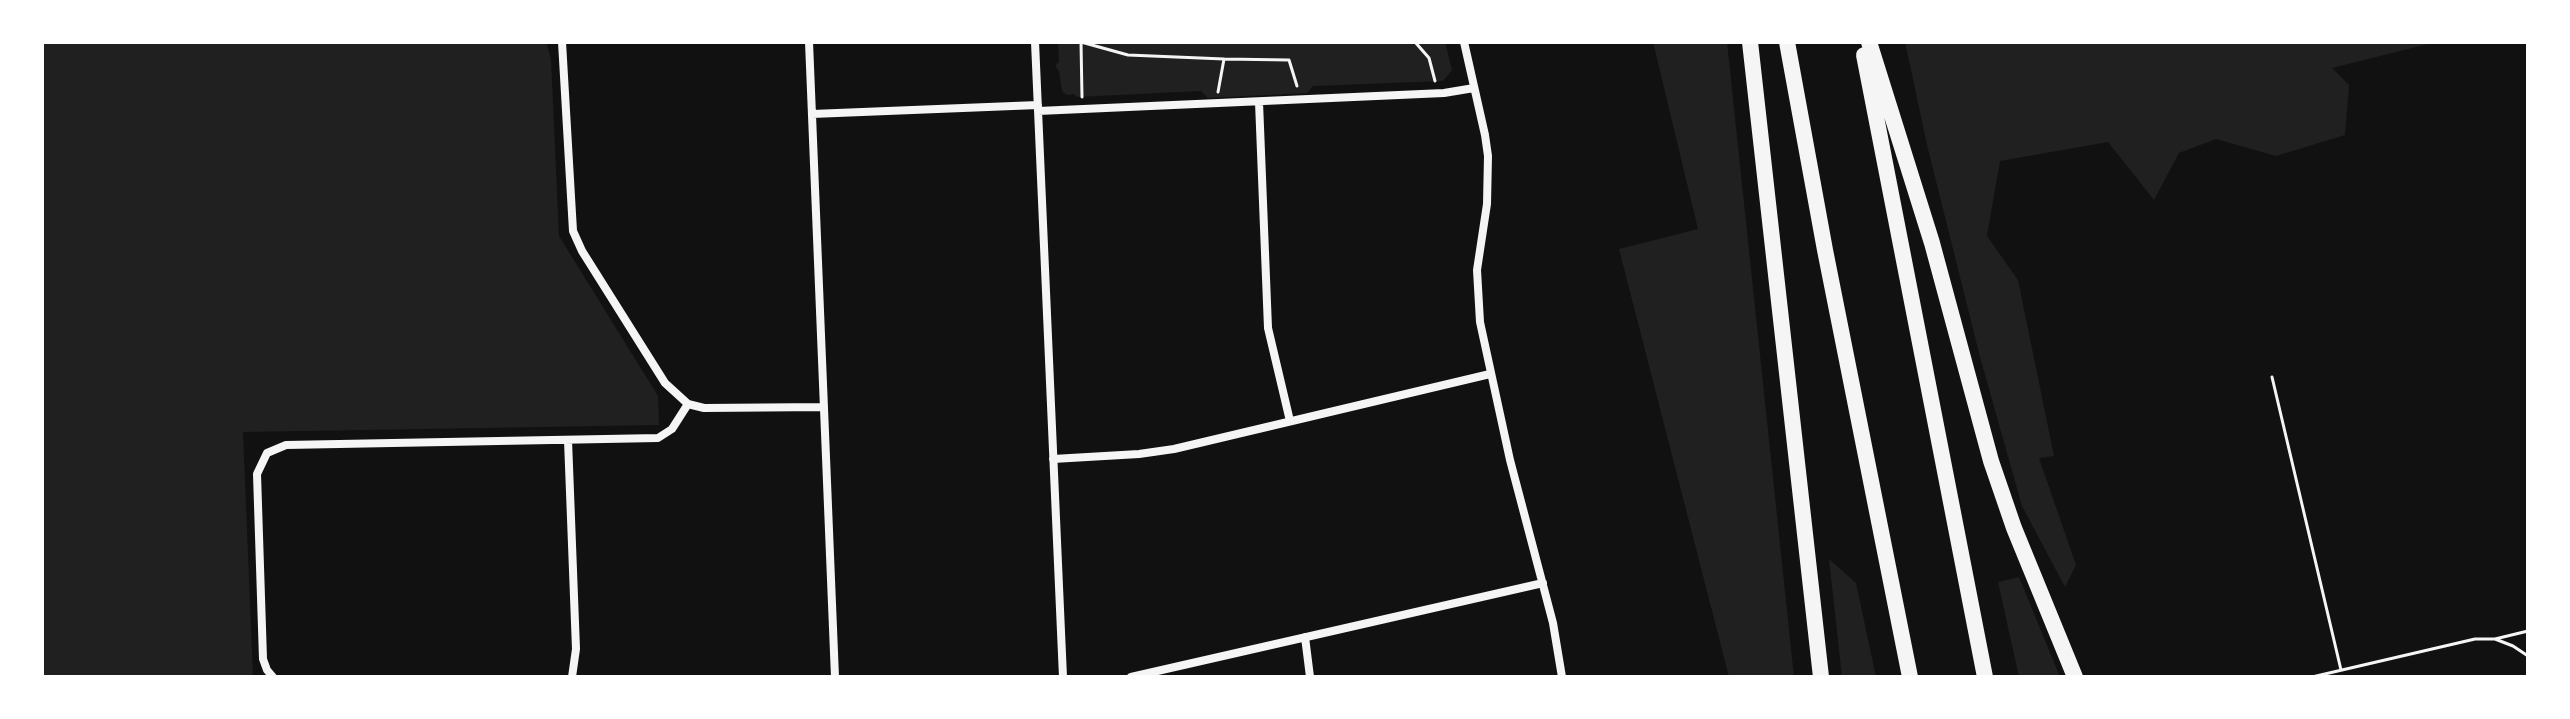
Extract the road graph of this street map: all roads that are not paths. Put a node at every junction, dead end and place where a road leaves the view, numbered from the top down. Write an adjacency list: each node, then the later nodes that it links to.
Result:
1 (562, 42): 14 (street)
2 (809, 42): 12 (street)
3 (1035, 42): 11 (street)
4 (1464, 42): 9 (street)
5 (1750, 42): 28 (highway)
6 (1787, 42): 29 (highway)
7 (1862, 42): 30 (highway)
8 (1869, 42): 31 (highway)
9 (1474, 88): 10 (street); 13 (street)
10 (1259, 102): 11 (street); 16 (street)
11 (1038, 108): 12 (street); 18 (street)
12 (812, 114): 15 (street)
13 (1490, 374): 16 (street); 19 (street)
14 (688, 404): 15 (street); 17 (street)
15 (824, 407): 23 (street)
16 (1290, 421): 18 (street)
17 (568, 440): 21 (street); 22 (street)
18 (1053, 459): 24 (street)
19 (1543, 583): 20 (street); 27 (street)
20 (1305, 637): 25 (street); 26 (street)
21 (273, 677)
22 (572, 677)
23 (835, 677)
24 (1063, 677)
25 (1131, 677)
26 (1310, 677)
27 (1562, 677)
28 (1821, 677)
29 (1910, 677)
30 (1985, 677)
31 (2075, 677)

